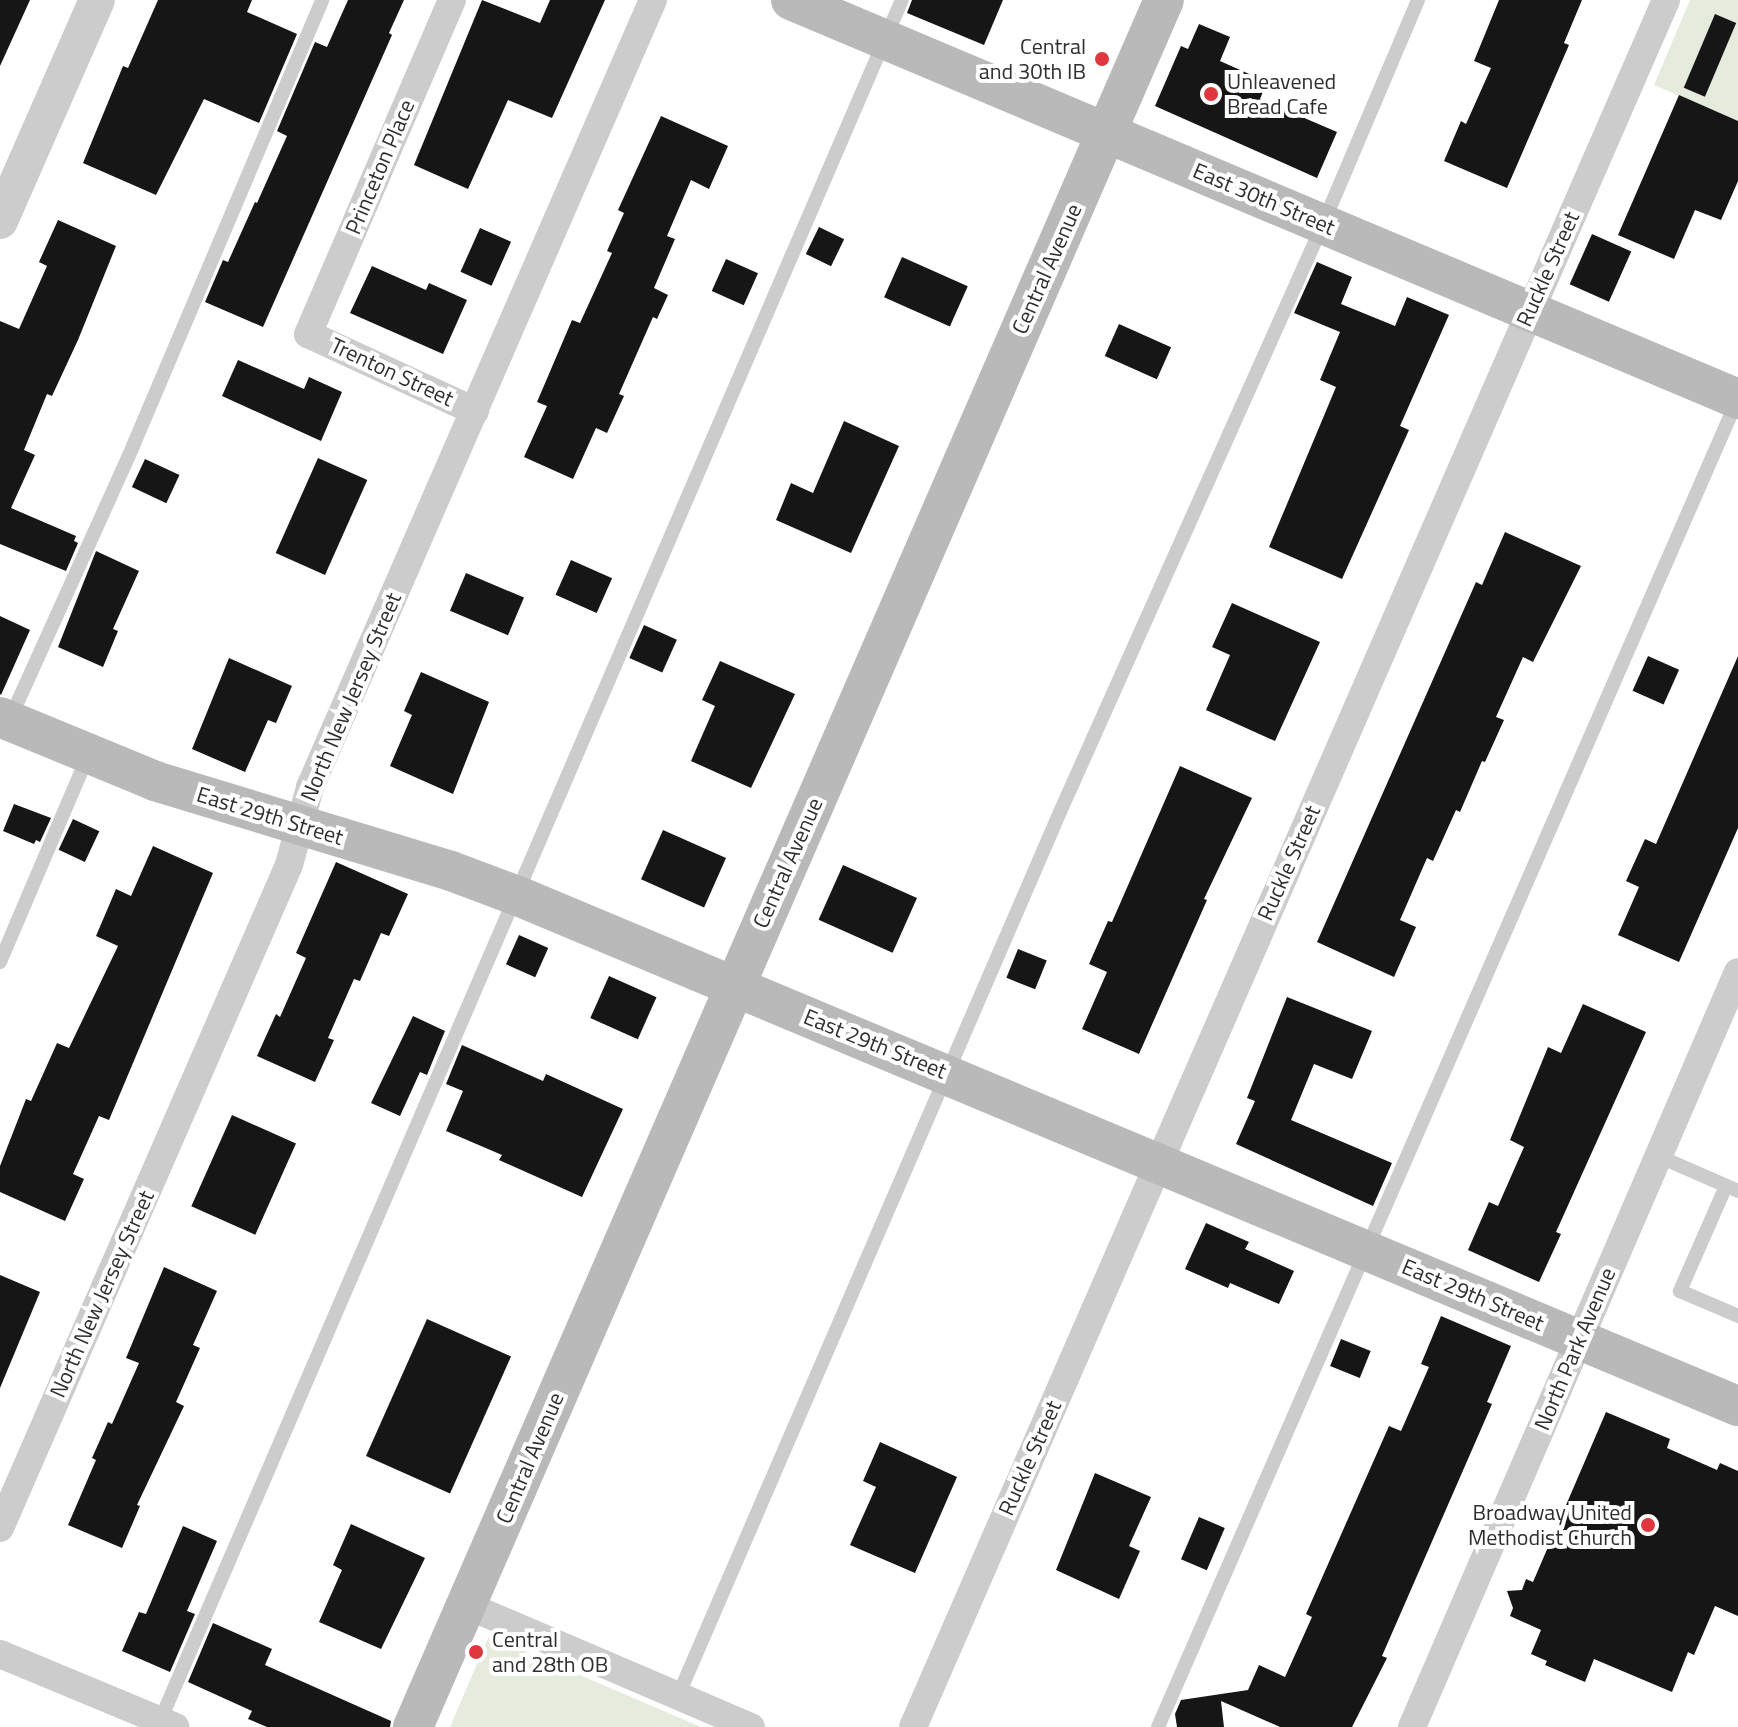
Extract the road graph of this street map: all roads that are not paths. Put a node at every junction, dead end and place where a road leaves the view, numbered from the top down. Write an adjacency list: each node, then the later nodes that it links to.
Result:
1 (97, 0): 12 (street)
2 (322, 0): 18 (lane)
3 (452, 0): 15 (street, Princeton Place)
4 (653, 0): 17 (street, North New Jersey Street)
5 (791, 0): 10 (main road, East 30th Street)
6 (902, 0): 10 (lane)
7 (1164, 0): 11 (main road, Central Avenue)
8 (1418, 0): 13 (lane)
9 (1666, 0): 14 (street, Ruckle Street)
10 (884, 39): 11 (main road, East 30th Street); 21 (lane)
11 (1107, 132): 13 (main road, East 30th Street); 24 (main road, Central Avenue)
12 (0, 221)
13 (1323, 224): 14 (main road, East 30th Street); 25 (lane)
14 (1530, 312): 16 (main road, East 30th Street); 27 (street, Ruckle Street)
15 (308, 334): 17 (street, Trenton Street)
16 (1738, 399): 29 (lane)
17 (475, 411): 20 (street, North New Jersey Street)
18 (5, 719): 19 (main road, East 29th Street)
19 (89, 754): 20 (main road, East 29th Street); 22 (lane)
20 (299, 827): 21 (main road, East 29th Street); 33 (street, North New Jersey Street)
21 (518, 896): 24 (main road, East 29th Street); 37 (lane)
22 (0, 962)
23 (1738, 972): 26 (street, North Park Avenue)
24 (734, 986): 25 (main road, East 29th Street); 34 (main road, Central Avenue)
25 (948, 1074): 27 (main road, East 29th Street); 36 (lane)
26 (1658, 1156): 28 (lane); 31 (street, North Park Avenue)
27 (1158, 1164): 29 (main road, East 29th Street); 40 (street, Ruckle Street)
28 (1732, 1189): 30 (lane)
29 (1367, 1250): 31 (main road, East 29th Street); 41 (lane)
30 (1738, 1316)
31 (1579, 1340): 32 (main road, East 29th Street); 42 (street, North Park Avenue)
32 (1738, 1406)
33 (0, 1528)
34 (466, 1605): 36 (street); 38 (main road, Central Avenue)
35 (0, 1654): 37 (street)
36 (678, 1696): 39 (street)
37 (167, 1724)
38 (413, 1727)
39 (751, 1727)
40 (913, 1727)
41 (1158, 1727)
42 (1412, 1727)

